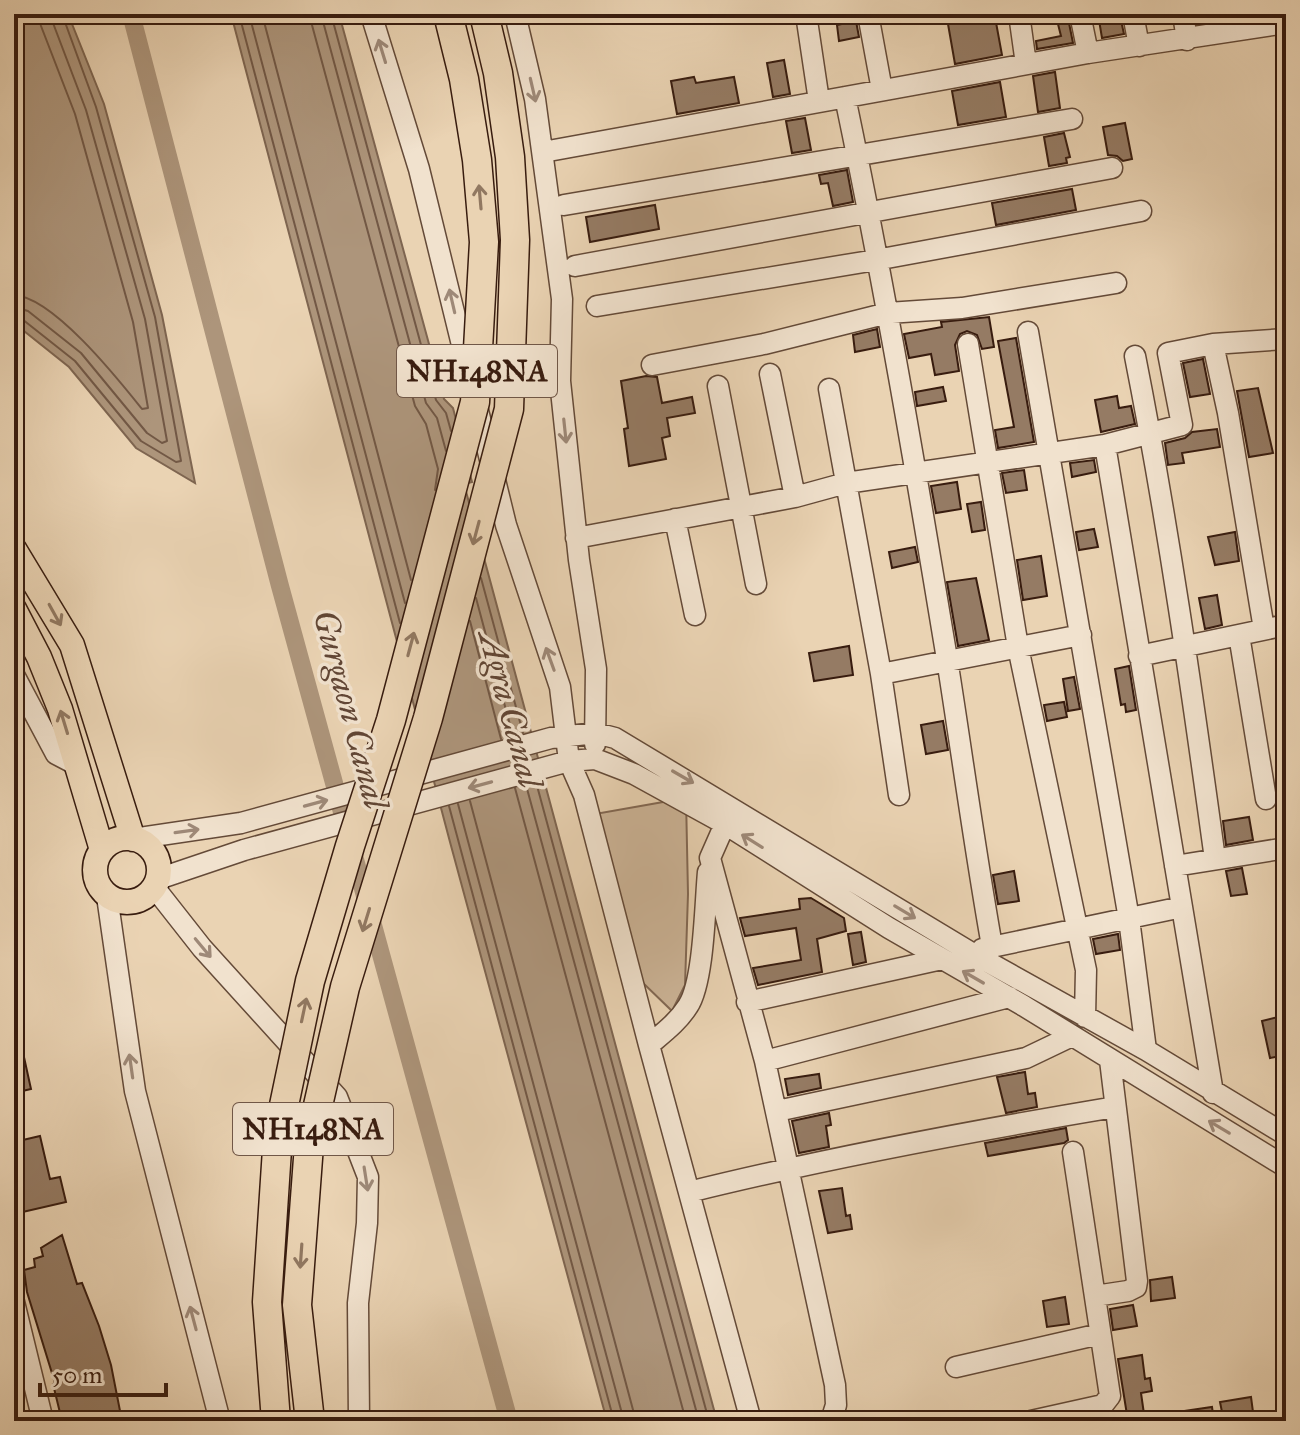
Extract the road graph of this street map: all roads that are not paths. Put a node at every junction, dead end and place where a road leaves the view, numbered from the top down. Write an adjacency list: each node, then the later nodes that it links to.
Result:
1 (371, 14): 66 (street, one-way to 1)
2 (448, 14): 112 (highway, NH148NA, one-way to 2, bridge)
3 (484, 14): 113 (highway, NH148NA, one-way to 113, bridge)
4 (515, 14): 21 (street, one-way to 21)
5 (806, 14): 19 (street)
6 (868, 14): 17 (street)
7 (1019, 14): 16 (street)
8 (1080, 14): 15 (street)
9 (1133, 14): 14 (street)
10 (1183, 14): 13 (street)
11 (1259, 21): 12 (street); 13 (street)
12 (1286, 23)
13 (1187, 40): 14 (street)
14 (1139, 46): 15 (street)
15 (1088, 53): 16 (street)
16 (1026, 64): 17 (street)
17 (882, 90): 18 (street)
18 (845, 97): 19 (street); 22 (street)
19 (819, 101): 21 (street)
20 (1072, 119): 22 (street)
21 (543, 152): 50 (street, one-way to 50)
22 (857, 155): 24 (street); 26 (street)
23 (1112, 168): 26 (street)
24 (564, 205)
25 (1141, 211): 27 (street)
26 (868, 212): 27 (street); 28 (street)
27 (876, 260): 30 (street); 31 (street)
28 (575, 266)
29 (1116, 283): 31 (street)
30 (597, 306)
31 (888, 313): 37 (street); 45 (street)
32 (1028, 332): 43 (street)
33 (1286, 340): 35 (street)
34 (968, 344): 44 (street)
35 (1213, 344): 41 (street); 56 (street)
36 (1135, 356): 41 (street)
37 (652, 365)
38 (770, 374): 47 (street)
39 (718, 386): 48 (street)
40 (829, 389): 46 (street)
41 (1151, 433): 42 (street); 60 (street)
42 (1105, 445): 43 (street); 61 (street)
43 (1047, 455): 44 (street); 57 (street)
44 (986, 461): 45 (street); 59 (street)
45 (914, 471): 46 (street); 62 (street)
46 (846, 483): 47 (street); 63 (street)
47 (795, 497): 48 (street)
48 (742, 506): 49 (street); 52 (street)
49 (675, 519): 50 (street); 54 (street)
50 (576, 538): 65 (street)
51 (14, 549): 74 (main road, one-way to 74)
52 (756, 584)
53 (14, 609): 69 (main road, one-way to 53)
54 (695, 615)
55 (1286, 625): 56 (street)
56 (1264, 629): 58 (street)
57 (1081, 635): 59 (street); 83 (street)
58 (1239, 635): 60 (street); 72 (street)
59 (1018, 647): 62 (street); 84 (street)
60 (1186, 647): 61 (street); 78 (street)
61 (1139, 656): 79 (street)
62 (947, 661): 63 (street); 85 (street)
63 (881, 674): 71 (street)
64 (14, 675): 69 (street)
65 (596, 733): 66 (street); 67 (street); 86 (street, one-way to 86)
66 (558, 737): 68 (street); 74 (street, one-way to 66, bridge)
67 (595, 759): 68 (street); 70 (street); 73 (street)
68 (562, 763): 70 (street); 80 (street, one-way to 80, bridge)
69 (77, 765): 76 (main road)
70 (584, 795): 92 (street)
71 (899, 795)
72 (1266, 799)
73 (725, 824): 77 (street); 87 (street, one-way to 73)
74 (133, 839): 76 (main road); 80 (main road)
75 (1286, 848): 78 (street)
76 (102, 850): 81 (main road)
77 (710, 858): 89 (street); 92 (street)
78 (1215, 859): 79 (street)
79 (1175, 866): 82 (street)
80 (156, 883): 81 (main road); 114 (street, one-way to 114)
81 (107, 896): 111 (street, one-way to 81)
82 (1182, 907): 83 (street); 96 (street)
83 (1129, 919): 84 (street); 93 (street)
84 (1076, 928): 85 (street); 90 (street)
85 (992, 946): 86 (street)
86 (970, 952): 90 (street)
87 (942, 959): 88 (street, one-way to 87); 89 (street)
88 (1009, 997): 91 (street); 95 (street)
89 (747, 1002): 95 (street)
90 (1085, 1017): 93 (street)
91 (1072, 1036): 94 (street); 98 (street)
92 (649, 1045): 105 (street)
93 (1146, 1050): 96 (street)
94 (1110, 1060): 97 (street); 104 (street, one-way to 94)
95 (765, 1061): 98 (street)
96 (1213, 1093): 100 (street)
97 (1115, 1107): 103 (street); 106 (street)
98 (777, 1111): 103 (street)
99 (1286, 1114): 100 (street)
100 (1260, 1119): 101 (street)
101 (1286, 1135)
102 (1073, 1152): 106 (street)
103 (789, 1167): 105 (street); 116 (street)
104 (1286, 1167)
105 (689, 1192): 115 (street)
106 (1095, 1296): 108 (street)
107 (14, 1302): 110 (street)
108 (1100, 1334): 109 (street); 117 (street)
109 (956, 1367)
110 (43, 1421)
111 (220, 1421)
112 (276, 1421)
113 (310, 1421)
114 (359, 1421)
115 (751, 1421)
116 (831, 1421)
117 (1031, 1421)

